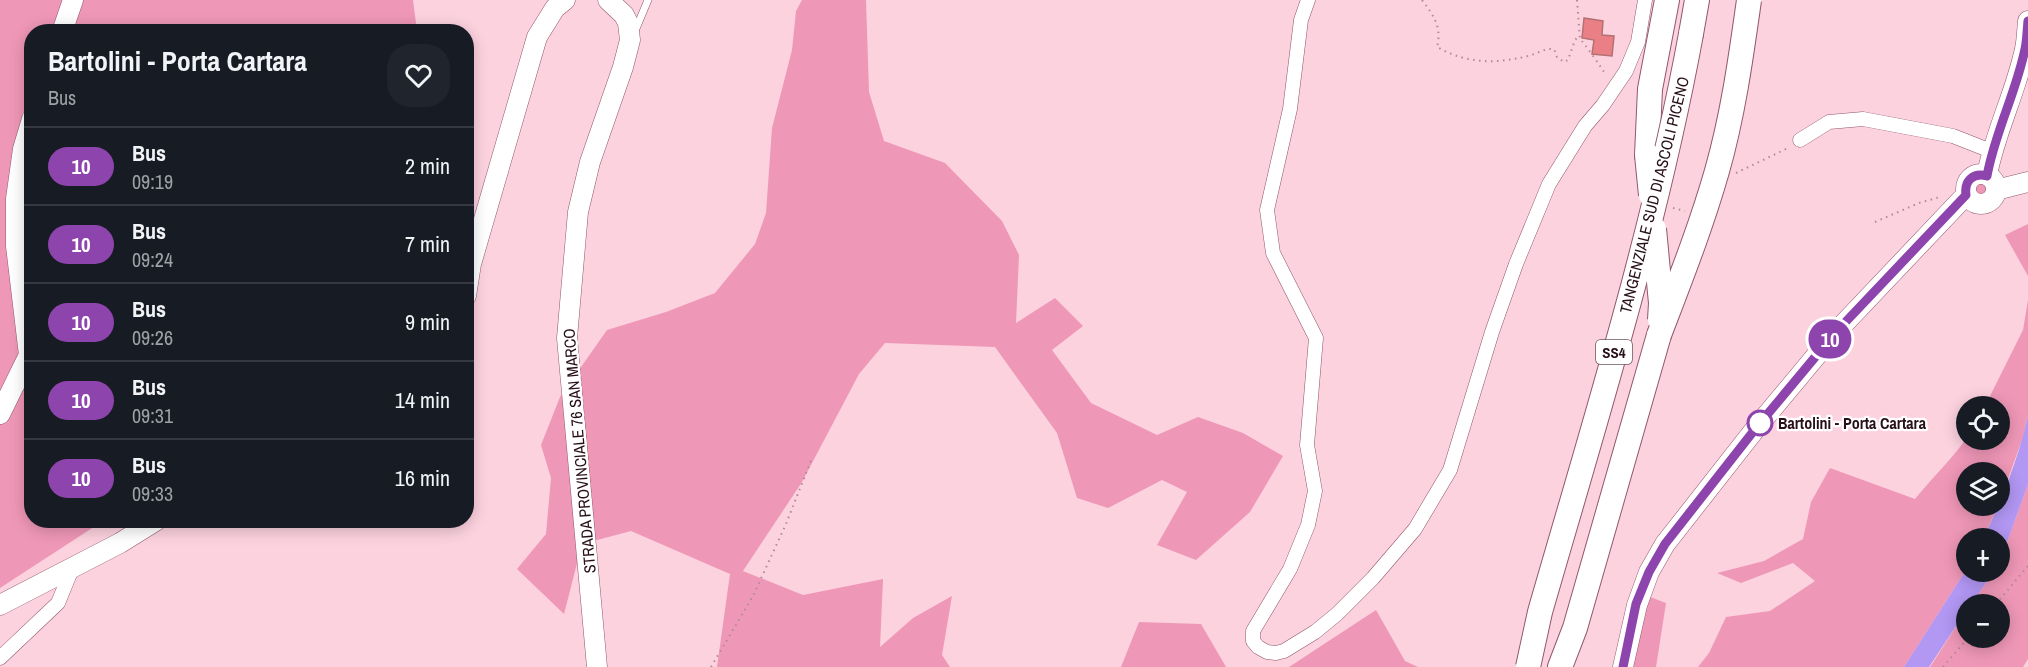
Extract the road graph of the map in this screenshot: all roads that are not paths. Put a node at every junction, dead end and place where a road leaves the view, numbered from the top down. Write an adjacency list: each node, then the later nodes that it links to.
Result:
1 (73, 0): 11 (street)
2 (565, 0): 18 (street)
3 (609, 0): 12 (street)
4 (648, 0): 12 (lane)
5 (1308, 0): 6 (street)
6 (1646, 0)
7 (1667, 0): 20 (highway, bridge)
8 (1697, 0): 29 (highway, TANGENZIALE SUD DI ASCOLI PICENO / SS4, bridge)
9 (1749, 0): 20 (highway, bridge)
10 (2028, 21): 15 (street)
11 (65, 24)
12 (630, 40): 28 (street, STRADA PROVINCIALE 76 SAN MARCO)
13 (1800, 140): 15 (street)
14 (24, 146): 19 (street)
15 (1991, 151): 17 (street)
16 (2028, 182): 17 (street)
17 (1992, 183): 32 (street)
18 (474, 254)
19 (24, 313)
20 (1659, 335): 26 (highway)
21 (24, 365): 22 (street)
22 (0, 414)
23 (143, 528): 24 (street)
24 (72, 569): 25 (street); 27 (street)
25 (0, 605)
26 (1575, 628): 30 (highway); 31 (highway)
27 (0, 658)
28 (597, 667)
29 (1528, 667)
30 (1560, 667)
31 (1570, 667)
32 (1623, 667)

